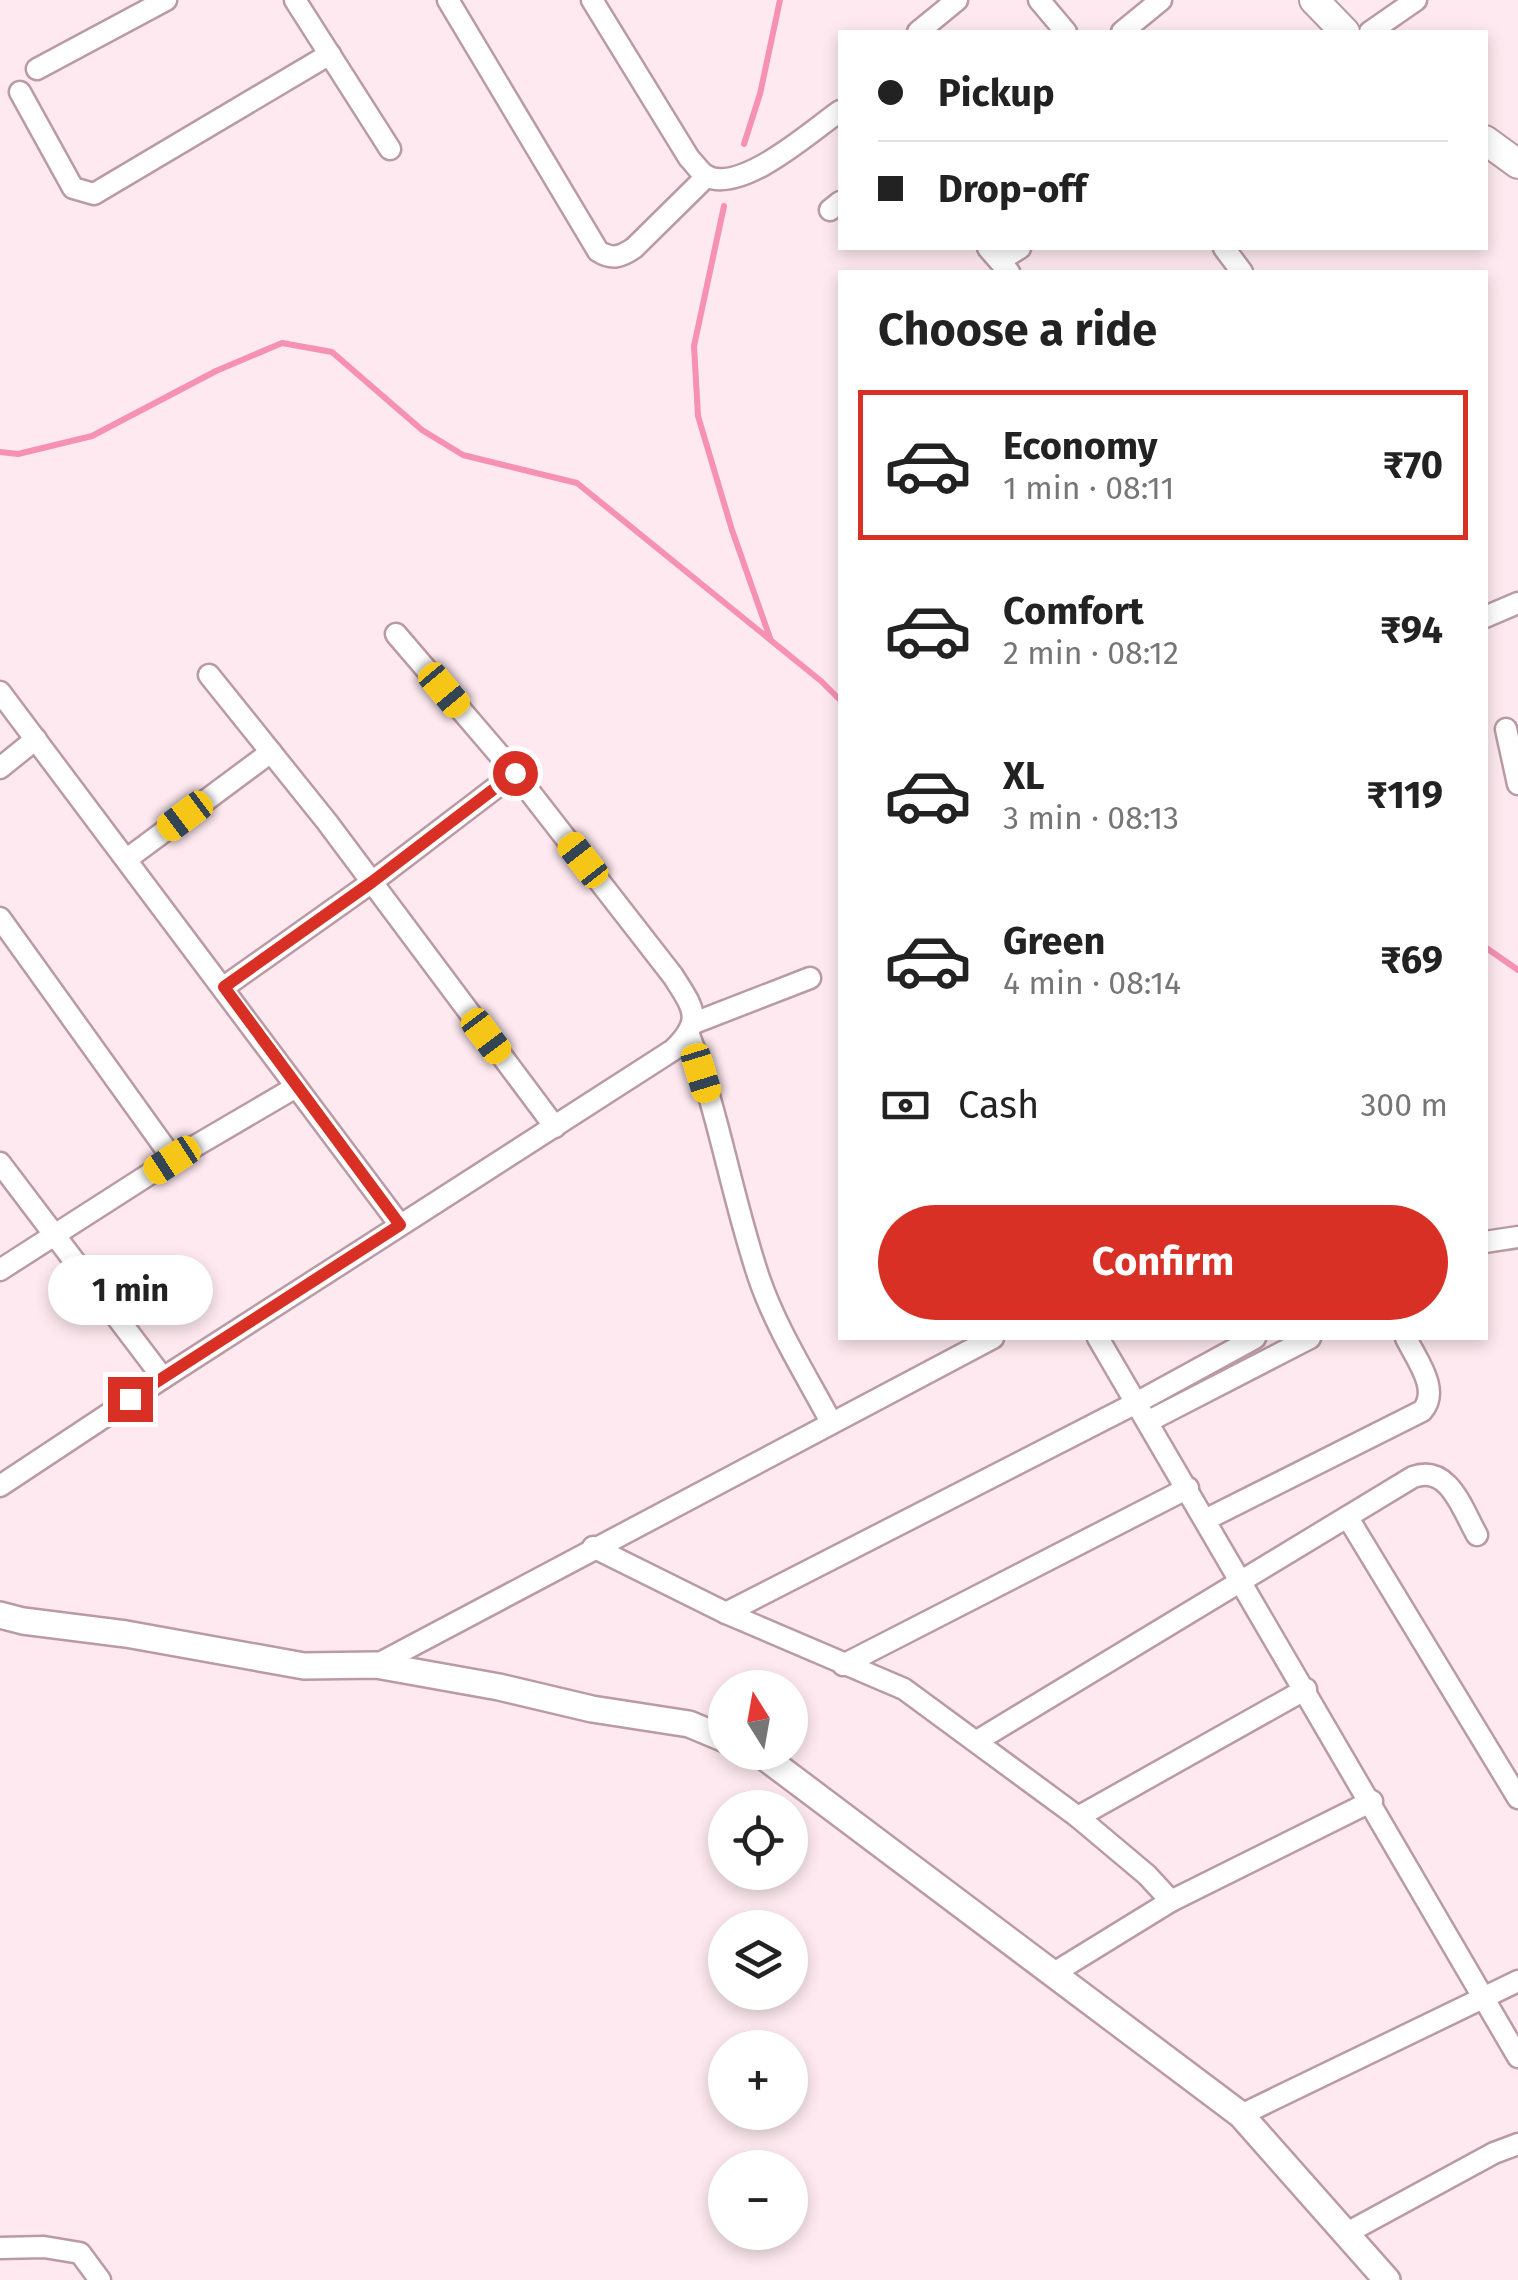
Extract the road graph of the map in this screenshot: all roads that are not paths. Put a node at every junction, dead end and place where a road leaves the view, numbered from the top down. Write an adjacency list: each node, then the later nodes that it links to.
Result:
1 (166, 0): 16 (street)
2 (295, 0): 15 (street)
3 (448, 0): 22 (street)
4 (592, 0): 22 (street)
5 (957, 0): 10 (street)
6 (1039, 0): 11 (street)
7 (1161, 0): 12 (street)
8 (1314, 0): 13 (main road)
9 (1416, 0): 14 (street)
10 (920, 30)
11 (1064, 30)
12 (1124, 30)
13 (1343, 30)
14 (1373, 30)
15 (330, 54): 17 (street); 20 (street)
16 (37, 69)
17 (20, 92)
18 (838, 112): 22 (street)
19 (1488, 142): 21 (main road)
20 (390, 149)
21 (1518, 164)
22 (706, 176)
23 (1518, 603): 24 (street)
24 (1488, 616)
25 (396, 634): 33 (street)
26 (209, 675): 31 (street)
27 (0, 692): 30 (street)
28 (1512, 727): 29 (street); 34 (street)
29 (1488, 736)
30 (36, 739): 32 (street); 35 (street)
31 (271, 752): 35 (street); 36 (street)
32 (0, 768)
33 (515, 773): 36 (street); 40 (street)
34 (1518, 784)
35 (127, 859): 39 (street)
36 (372, 882): 39 (street); 42 (street)
37 (0, 918): 43 (street)
38 (810, 978): 40 (street)
39 (224, 987): 41 (street)
40 (691, 1029): 42 (street); 58 (street)
41 (296, 1087): 43 (street); 45 (street)
42 (555, 1127): 45 (street)
43 (172, 1160): 46 (street)
44 (0, 1163): 46 (street)
45 (400, 1225): 55 (street)
46 (53, 1236): 49 (street); 55 (street)
47 (1518, 1237): 48 (street)
48 (1488, 1242)
49 (0, 1270)
50 (989, 1340): 58 (street)
51 (1099, 1340): 56 (street)
52 (1251, 1340): 56 (street)
53 (1306, 1340): 57 (street)
54 (1407, 1340): 62 (street)
55 (163, 1378): 59 (street)
56 (1138, 1401): 57 (street); 67 (street)
57 (1149, 1421): 60 (street)
58 (832, 1422): 64 (street)
59 (0, 1486)
60 (1188, 1488): 62 (street); 69 (street)
61 (1348, 1518): 63 (street); 65 (street); 74 (street)
62 (1207, 1519): 65 (street)
63 (1476, 1535)
64 (592, 1547): 67 (street); 68 (street)
65 (1241, 1578): 70 (street); 72 (street)
66 (0, 1614): 68 (street)
67 (726, 1614): 69 (street)
68 (376, 1664): 71 (street)
69 (843, 1664): 72 (street)
70 (1306, 1689): 75 (street); 76 (street)
71 (708, 1732)
72 (977, 1740): 76 (street)
73 (782, 1770): 78 (street)
74 (1518, 1798)
75 (1372, 1802): 77 (street); 80 (street)
76 (1078, 1817): 77 (street)
77 (1171, 1901): 78 (street)
78 (1054, 1973): 82 (street)
79 (1518, 1981): 80 (street)
80 (1483, 1998): 81 (street); 82 (street)
81 (1518, 2056)
82 (1241, 2115): 84 (street)
83 (1518, 2144): 84 (street)
84 (1345, 2234): 87 (street)
85 (0, 2248): 86 (street)
86 (100, 2280)
87 (1387, 2280)

